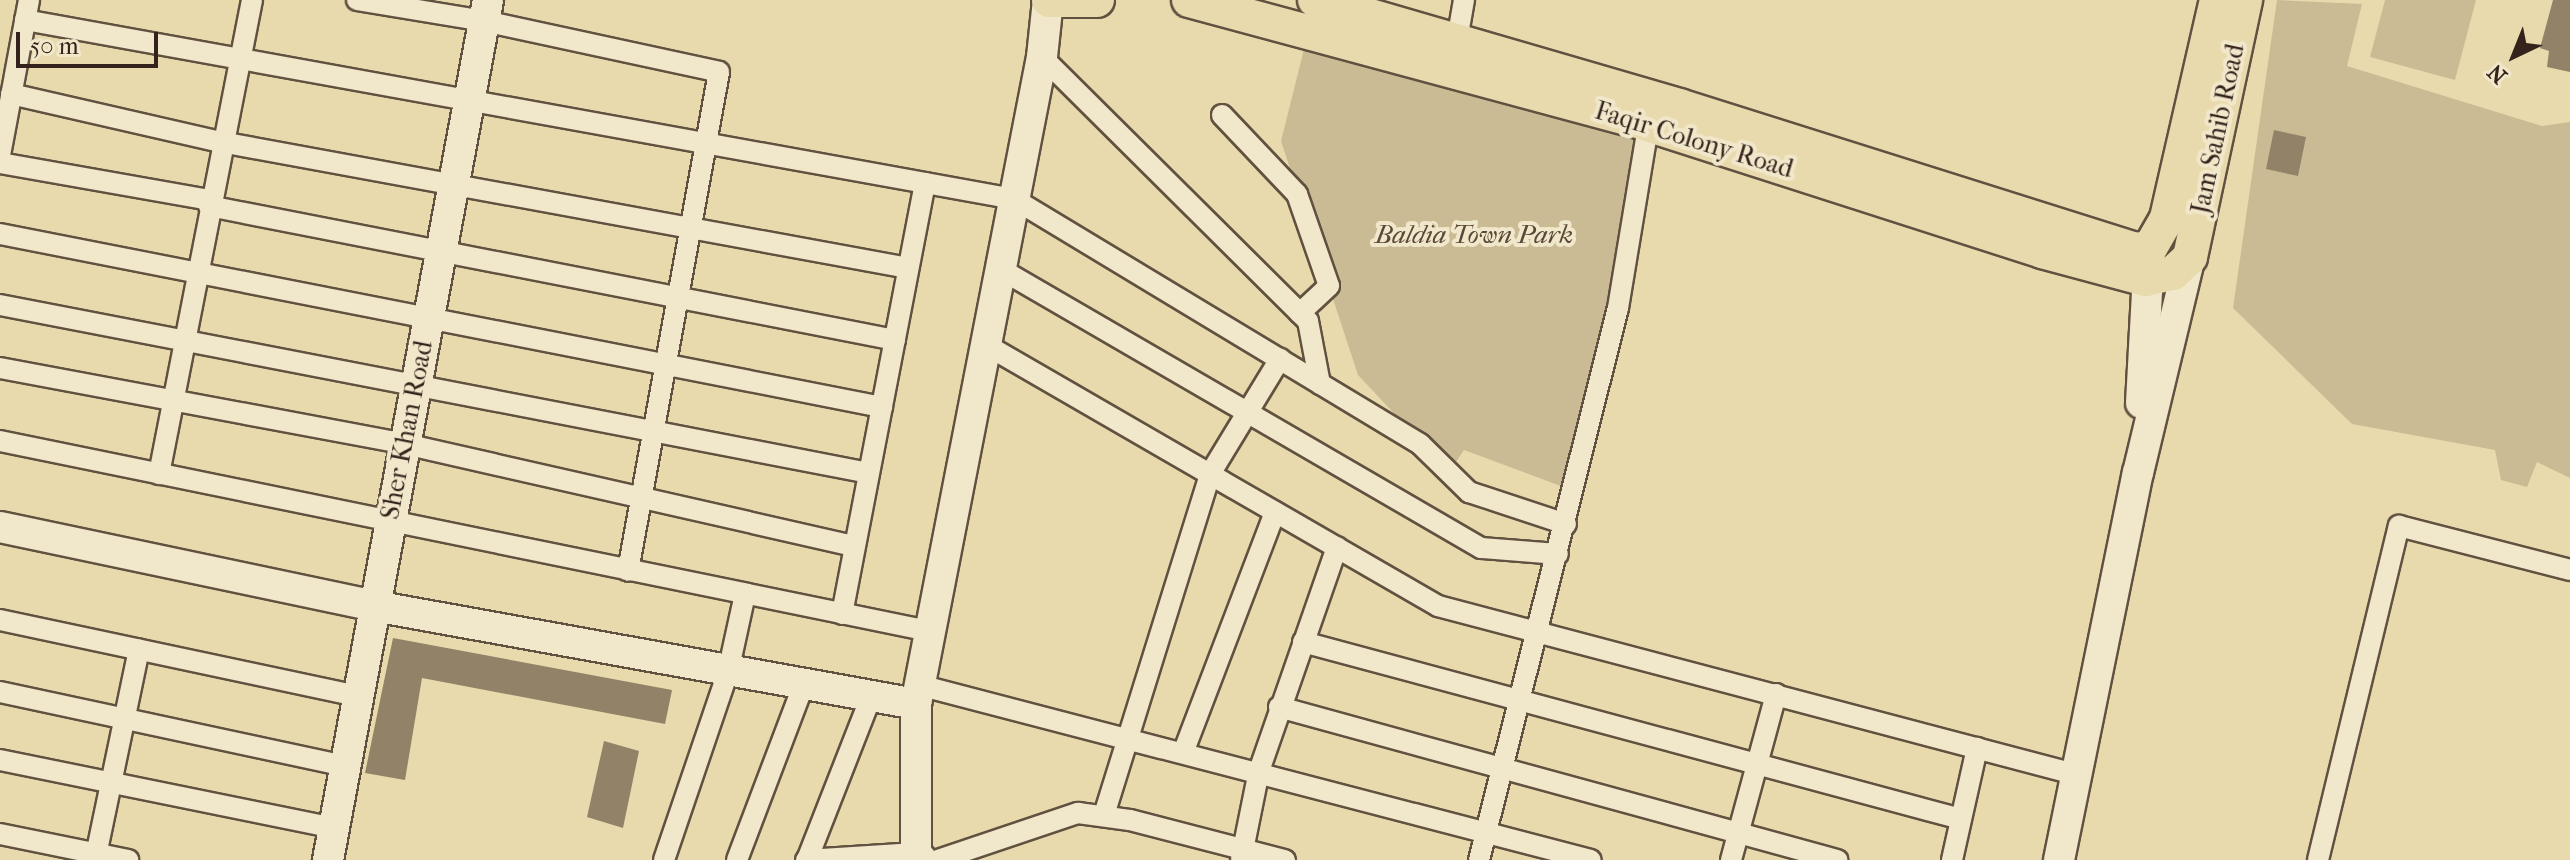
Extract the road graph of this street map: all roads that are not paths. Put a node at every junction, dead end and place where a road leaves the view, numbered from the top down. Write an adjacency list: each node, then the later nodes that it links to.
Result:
1 (252, 0): 14 (street)
2 (357, 0): 11 (street)
3 (1048, 0): 4 (main road); 13 (street)
4 (1097, 0)
5 (1189, 0): 17 (main road, Faqir Colony Road)
6 (1315, 0): 12 (main road, Faqir Colony Road)
7 (1464, 0): 12 (street)
8 (2217, 0): 31 (main road, Jam Sahib Road)
9 (2245, 0): 30 (main road, Jam Sahib Road)
10 (27, 10): 14 (street); 15 (street)
11 (486, 10): 16 (street, Sher Khan Road); 20 (street)
12 (1457, 40): 17 (main road, Faqir Colony Road)
13 (1042, 57): 25 (street); 37 (street)
14 (239, 59): 16 (street); 19 (street)
15 (11, 94): 19 (street); 21 (street)
16 (469, 100): 20 (street); 24 (street, Sher Khan Road)
17 (1651, 112): 31 (main road, Faqir Colony Road); 60 (street)
18 (1222, 115): 37 (street)
19 (221, 142): 24 (street); 26 (street)
20 (708, 143): 23 (street); 27 (street)
21 (0, 155)
22 (0, 163): 26 (street)
23 (925, 183): 25 (street); 32 (street)
24 (453, 185): 27 (street); 29 (street, Sher Khan Road)
25 (1014, 199): 33 (street); 42 (street)
26 (210, 203): 29 (street); 34 (street)
27 (692, 229): 32 (street); 35 (street)
28 (0, 234): 34 (street)
29 (441, 251): 35 (street); 38 (street, Sher Khan Road)
30 (2190, 257): 31 (main road, Faqir Colony Road); 54 (street)
31 (2148, 264): 54 (street)
32 (908, 268): 40 (street)
33 (1002, 270): 41 (street); 49 (street)
34 (197, 273): 38 (street); 39 (street)
35 (679, 298): 40 (street); 43 (street)
36 (0, 305): 39 (street)
37 (1300, 313): 45 (street)
38 (428, 319): 43 (street); 46 (street, Sher Khan Road)
39 (184, 340): 46 (street); 47 (street)
40 (895, 340): 48 (street)
41 (988, 346): 56 (street); 71 (street)
42 (1280, 359): 45 (street); 49 (street)
43 (666, 365): 48 (street); 50 (street)
44 (0, 368): 47 (street)
45 (1320, 384): 60 (street)
46 (416, 385): 50 (street); 52 (street, Sher Khan Road)
47 (173, 401): 52 (street); 55 (street)
48 (882, 407): 53 (street)
49 (1248, 413): 56 (street); 64 (street)
50 (654, 431): 53 (street); 57 (street)
51 (0, 441): 55 (street)
52 (405, 444): 57 (street); 59 (street, Sher Khan Road)
53 (869, 473): 62 (street)
54 (2138, 473): 93 (street)
55 (159, 474): 59 (street)
56 (1210, 474): 58 (street); 85 (street)
57 (641, 498): 62 (street); 66 (street)
58 (1275, 512): 63 (street); 87 (street)
59 (390, 522): 66 (street); 68 (street, Sher Khan Road)
60 (1566, 524): 64 (street)
61 (0, 527): 68 (street)
62 (855, 546): 69 (street)
63 (1337, 547): 72 (street); 73 (street)
64 (1558, 554): 72 (street)
65 (2570, 570): 116 (street)
66 (628, 571): 67 (street)
67 (745, 594): 69 (street); 75 (street)
68 (374, 606): 75 (street); 80 (street, Sher Khan Road)
69 (842, 614): 71 (street)
70 (0, 620): 74 (street)
71 (929, 631): 78 (street)
72 (1540, 631): 79 (street); 82 (street)
73 (1303, 642): 82 (street); 83 (street)
74 (139, 650): 80 (street); 84 (street)
75 (728, 672): 76 (street); 106 (street)
76 (803, 686): 81 (street); 107 (street)
77 (0, 692): 84 (street)
78 (918, 694): 81 (street); 85 (street); 103 (street)
79 (1776, 694): 86 (street); 89 (street)
80 (358, 696): 90 (street, Sher Khan Road)
81 (871, 697): 108 (street)
82 (1523, 700): 89 (street); 91 (street)
83 (1279, 707): 91 (street); 92 (street)
84 (125, 718): 90 (street); 94 (street)
85 (1125, 739): 87 (street); 95 (street)
86 (1977, 748): 93 (street); 96 (street)
87 (1183, 753): 92 (street)
88 (0, 760): 94 (street)
89 (1757, 764): 96 (street); 98 (street)
90 (345, 766): 100 (street, Sher Khan Road)
91 (1504, 769): 97 (street); 98 (street)
92 (1259, 771): 97 (street); 101 (street)
93 (2078, 775): 115 (street)
94 (111, 782): 100 (street); 102 (street)
95 (1104, 815): 101 (street); 103 (street)
96 (1961, 819): 114 (street)
97 (1487, 831): 110 (street); 111 (street)
98 (1739, 833): 112 (street); 113 (street)
99 (0, 834): 102 (street)
100 (333, 851)
101 (1242, 854): 109 (street)
102 (96, 857): 105 (street)
103 (926, 858): 104 (street)
104 (843, 859): 108 (street)
105 (128, 860)
106 (664, 860)
107 (737, 860)
108 (806, 860)
109 (1285, 860)
110 (1479, 860)
111 (1591, 860)
112 (1731, 860)
113 (1837, 860)
114 (1952, 860)
115 (2059, 860)
116 (2318, 860)

